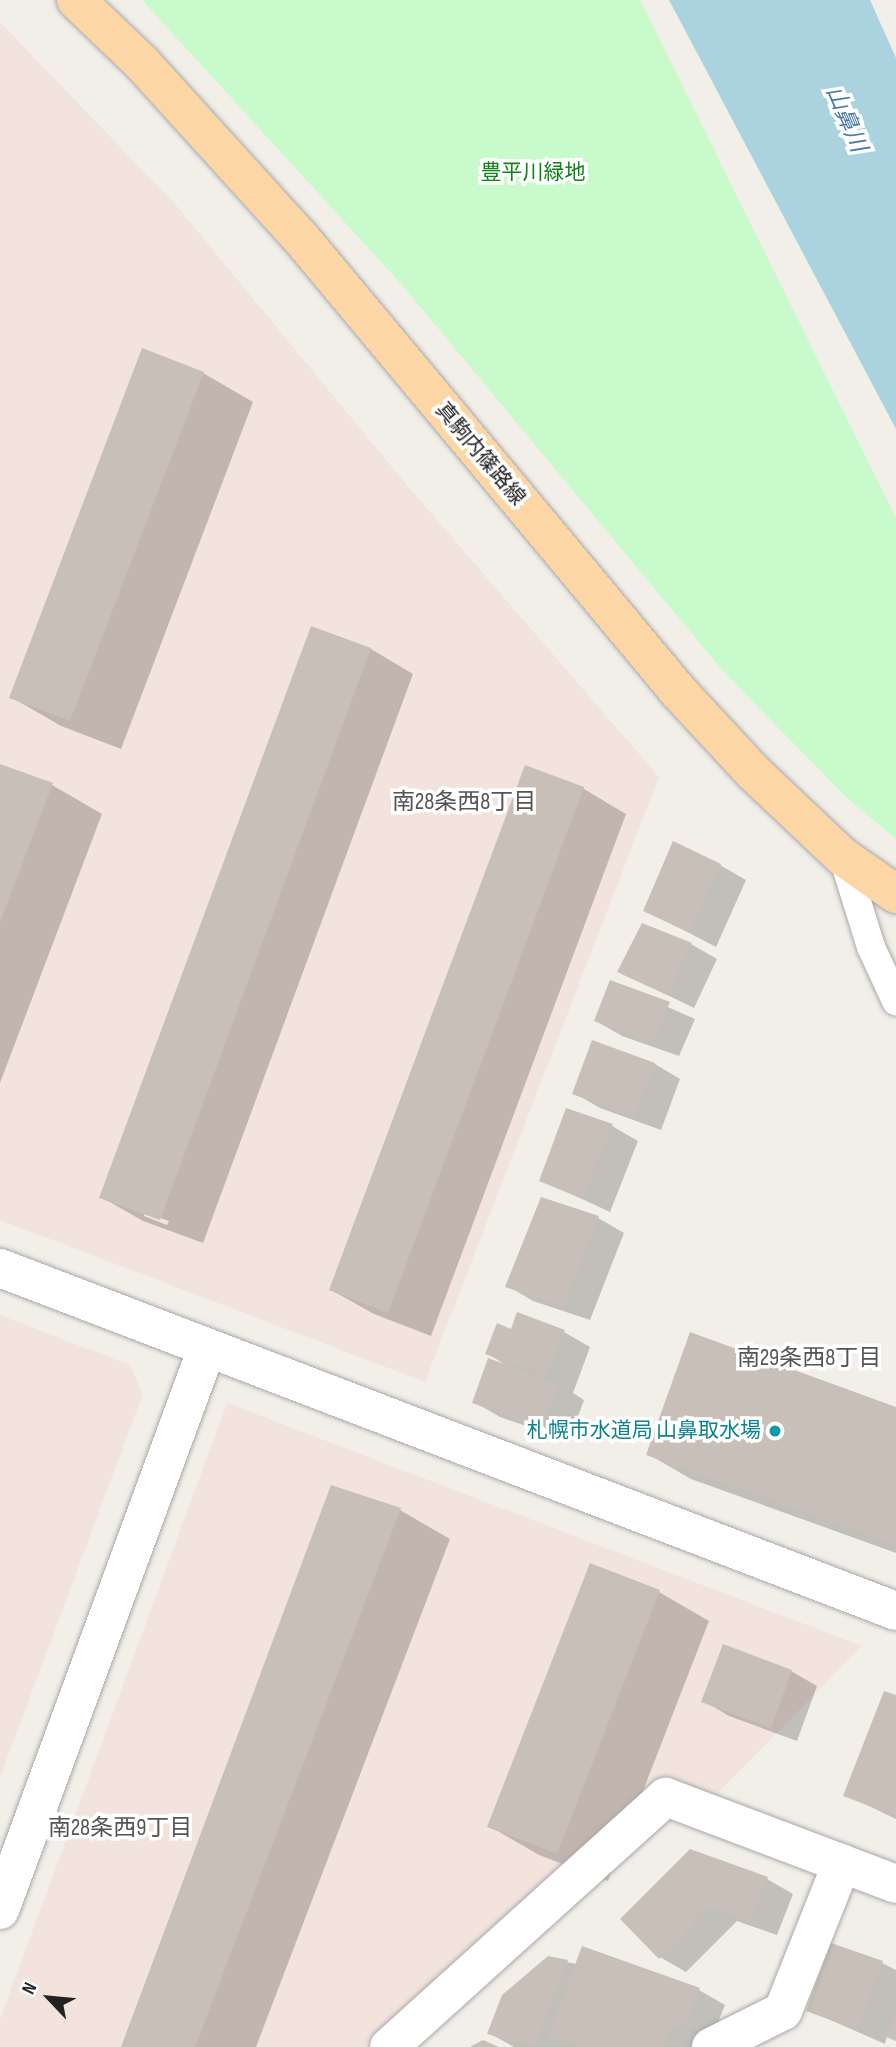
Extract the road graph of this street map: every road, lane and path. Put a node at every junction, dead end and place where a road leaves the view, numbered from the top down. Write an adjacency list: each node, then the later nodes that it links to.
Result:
1 (76, 0): 2 (main road, 真駒内篠路線)
2 (843, 857): 3 (main road, 真駒内篠路線); 4 (lane)
3 (896, 894)
4 (896, 1001)
5 (0, 1268): 6 (street)
6 (207, 1348): 7 (street); 10 (street)
7 (896, 1611)
8 (842, 1863): 9 (street); 11 (street); 12 (street)
9 (896, 1884)
10 (0, 1910)
11 (389, 2047)
12 (711, 2047)

